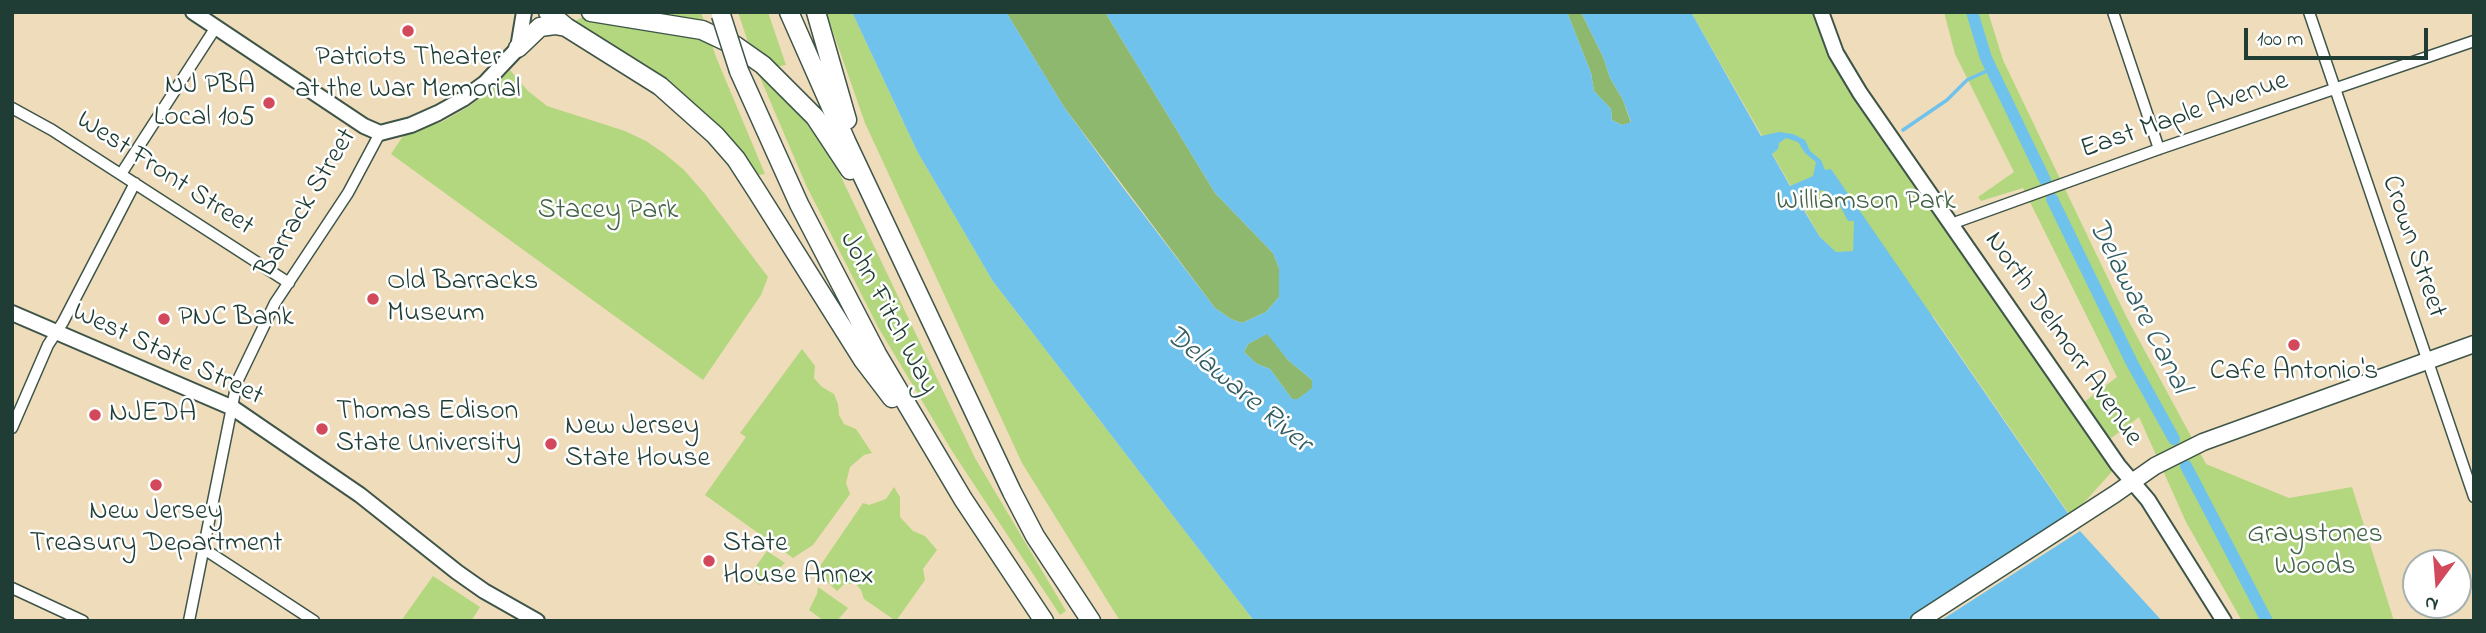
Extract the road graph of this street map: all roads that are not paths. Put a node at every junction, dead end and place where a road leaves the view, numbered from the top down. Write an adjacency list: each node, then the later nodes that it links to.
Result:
1 (193, 12): 11 (street)
2 (524, 12): 14 (street)
3 (548, 12): 12 (highway)
4 (591, 12): 23 (highway)
5 (789, 12): 20 (highway, John Fitch Way)
6 (816, 12): 20 (highway)
7 (1821, 12): 22 (street, North Delmorr Avenue)
8 (2113, 12): 18 (street)
9 (2309, 12): 15 (street, Crown Street)
10 (720, 14): 31 (highway, John Fitch Way, bridge)
11 (216, 27): 17 (street); 19 (street)
12 (566, 27): 14 (highway); 31 (highway)
13 (2474, 41): 15 (street, East Maple Avenue)
14 (518, 48): 17 (street, Barrack Street)
15 (2334, 89): 18 (street, East Maple Avenue); 28 (street, Crown Street)
16 (12, 108): 19 (street, West Front Street)
17 (380, 133): 24 (street, Barrack Street)
18 (2160, 149): 22 (street, East Maple Avenue)
19 (121, 174): 21 (street, West Front Street)
20 (863, 178): 23 (highway, John Fitch Way)
21 (135, 183): 24 (street, West Front Street); 26 (street)
22 (1951, 224): 32 (street, North Delmorr Avenue)
23 (902, 258): 42 (highway, John Fitch Way)
24 (289, 283): 29 (street, Barrack Street)
25 (12, 313): 26 (street, West State Street)
26 (56, 331): 29 (street, West State Street); 30 (street)
27 (2474, 344): 28 (main road)
28 (2427, 360): 32 (main road); 33 (street, Crown Street)
29 (233, 408): 34 (street, Barrack Street); 40 (street, West State Street)
30 (12, 428)
31 (943, 467): 41 (highway, John Fitch Way)
32 (2133, 482): 43 (main road); 44 (street, North Delmorr Avenue)
33 (2474, 497)
34 (204, 549): 38 (street, Barrack Street); 39 (street)
35 (12, 588): 36 (street)
36 (66, 617): 37 (street)
37 (83, 621)
38 (188, 621)
39 (314, 621)
40 (537, 621)
41 (1044, 621)
42 (1091, 621)
43 (1919, 621)
44 (2224, 621)

